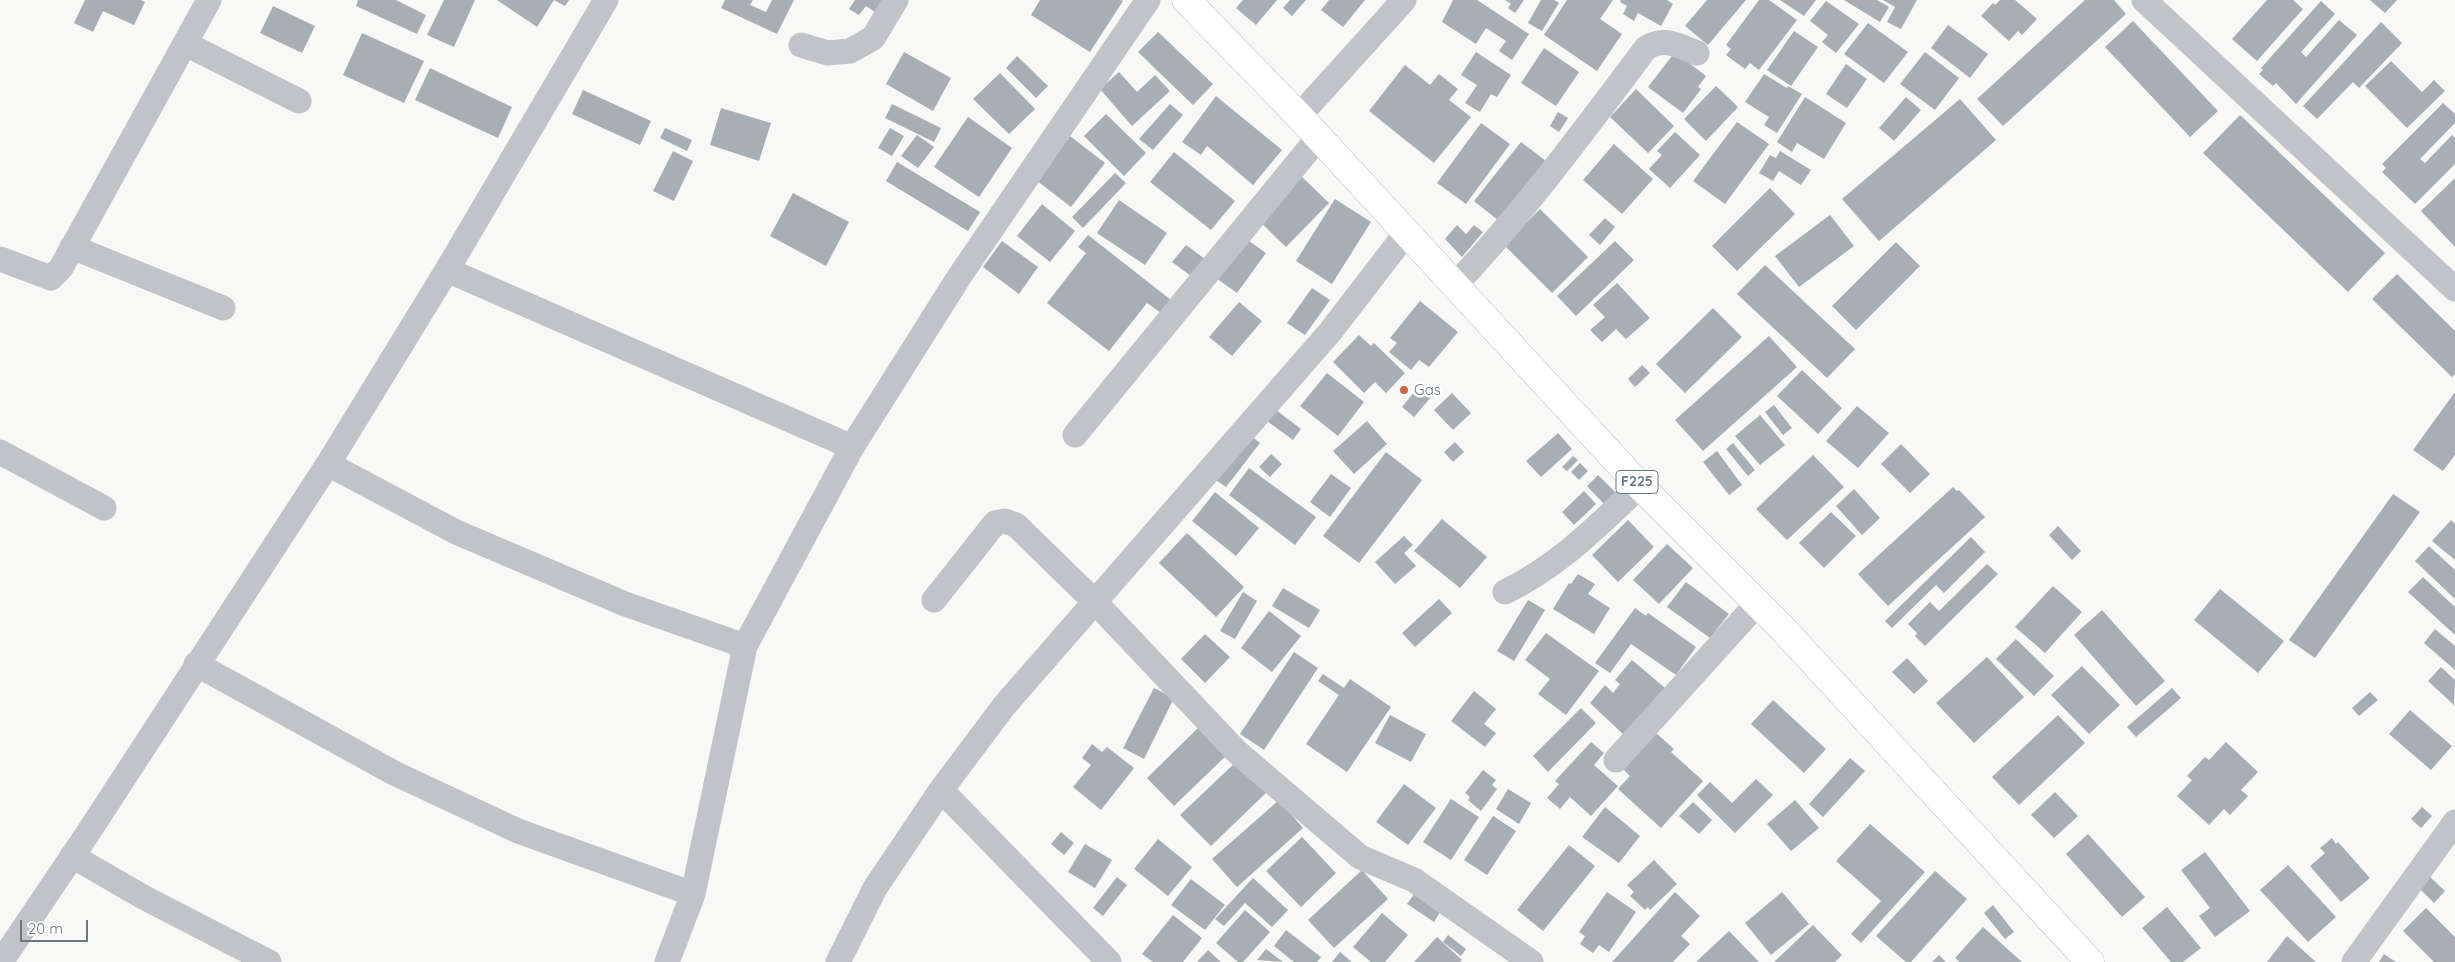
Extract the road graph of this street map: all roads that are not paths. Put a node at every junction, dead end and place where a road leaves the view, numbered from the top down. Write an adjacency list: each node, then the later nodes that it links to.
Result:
1 (209, 0): 8 (street)
2 (606, 0): 17 (street)
3 (896, 0): 9 (street)
4 (1148, 0): 22 (street)
5 (1186, 0): 12 (main road, F225)
6 (1404, 0): 12 (street)
7 (2144, 0): 19 (street)
8 (186, 44): 11 (street); 15 (street)
9 (801, 45)
10 (1697, 53): 18 (street)
11 (299, 101)
12 (1299, 116): 13 (main road, F225)
13 (1318, 138): 14 (main road, F225); 21 (street)
14 (1407, 232): 18 (main road, F225); 29 (street)
15 (72, 247): 16 (street); 20 (street)
16 (0, 259)
17 (447, 270): 22 (street); 24 (street)
18 (1455, 285): 25 (main road, F225)
19 (2455, 289)
20 (223, 308)
21 (1075, 435)
22 (852, 447): 31 (street)
23 (0, 452): 26 (street)
24 (328, 464): 31 (street); 32 (street)
25 (1640, 486): 27 (street); 30 (main road, F225)
26 (104, 508)
27 (1505, 592)
28 (934, 600): 29 (street)
29 (1095, 602): 34 (street); 43 (street)
30 (1757, 604): 33 (street); 44 (main road, F225)
31 (745, 646): 37 (street)
32 (196, 664): 36 (street); 37 (street)
33 (1616, 760)
34 (941, 790): 41 (street); 42 (street)
35 (2455, 822): 45 (street)
36 (72, 856): 38 (street); 39 (street)
37 (693, 894): 40 (street)
38 (1, 962)
39 (269, 962)
40 (667, 962)
41 (838, 962)
42 (1110, 962)
43 (1531, 962)
44 (2090, 962)
45 (2354, 962)

